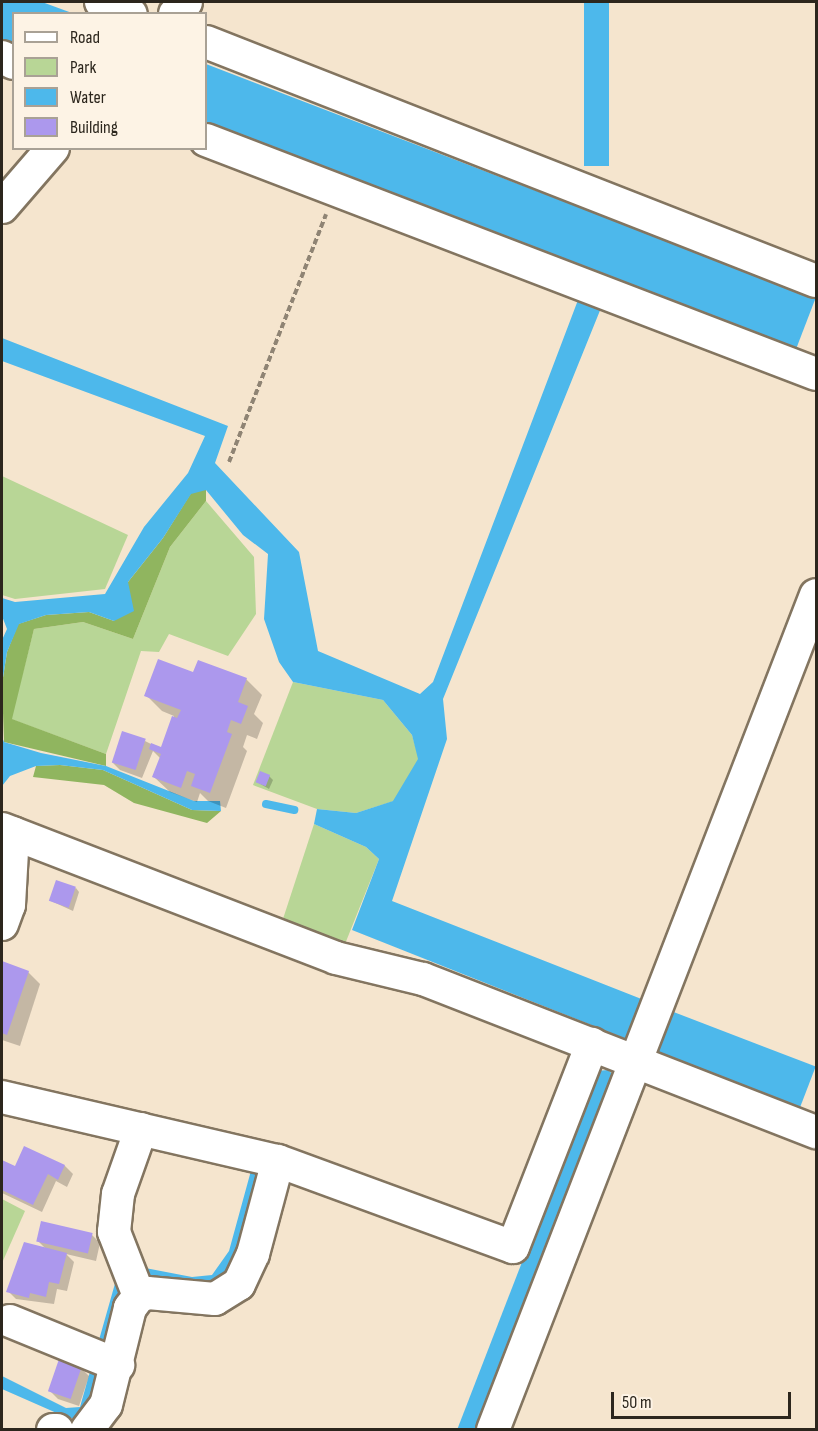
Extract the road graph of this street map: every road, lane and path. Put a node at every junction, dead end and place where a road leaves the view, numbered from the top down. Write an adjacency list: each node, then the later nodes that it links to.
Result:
1 (101, 2): 2 (street)
2 (126, 12)
3 (207, 42): 8 (street)
4 (207, 140): 6 (street)
5 (51, 150): 7 (street)
6 (336, 190): 9 (street); 10 (path)
7 (2, 204)
8 (816, 281)
9 (816, 374)
10 (229, 462)
11 (816, 595): 14 (street)
12 (7, 831): 13 (street); 15 (street)
13 (2, 924)
14 (645, 1037): 15 (street); 18 (street); 24 (street)
15 (592, 1044): 19 (street)
16 (2, 1097): 17 (street)
17 (141, 1129): 19 (street); 20 (street)
18 (816, 1132)
19 (278, 1161): 20 (street)
20 (132, 1282): 22 (street)
21 (10, 1321): 22 (street)
22 (104, 1359): 23 (street)
23 (87, 1430)
24 (493, 1430)

